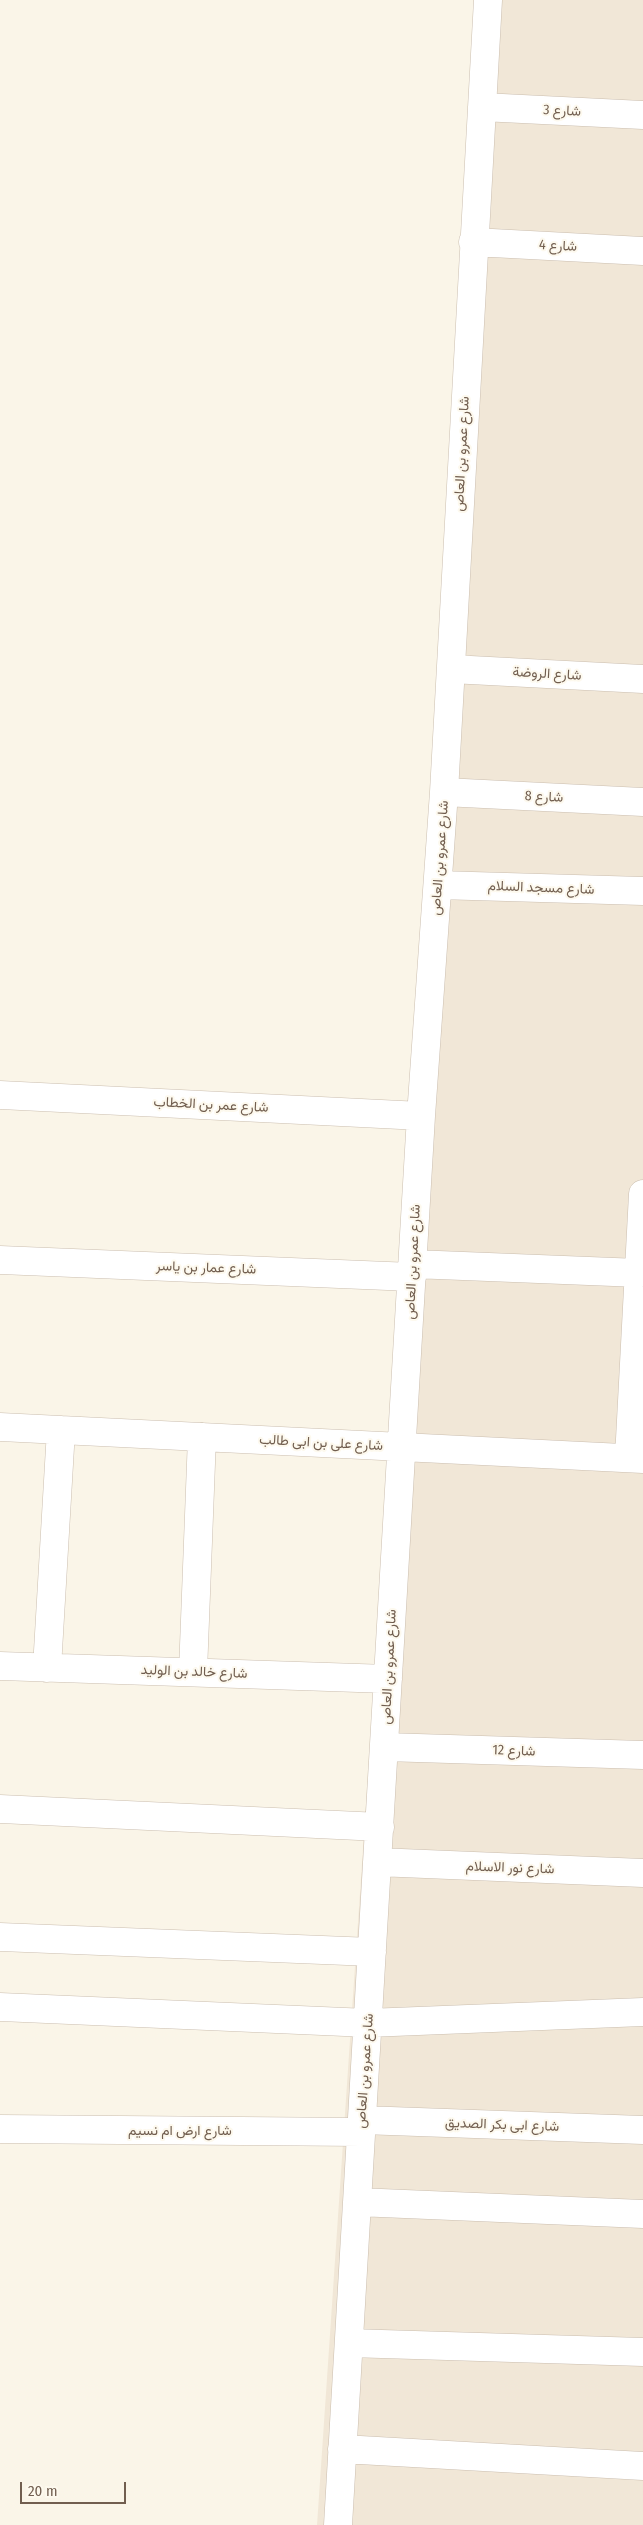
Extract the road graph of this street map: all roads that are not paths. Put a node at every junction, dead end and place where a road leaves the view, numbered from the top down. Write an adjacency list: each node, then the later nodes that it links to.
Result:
1 (488, 0): 2 (street, شارع عمرو بن العاص)
2 (482, 107): 3 (street, شارع 3); 4 (street, شارع عمرو بن العاص)
3 (643, 115)
4 (473, 242): 5 (street, شارع 4); 6 (street, شارع عمرو بن العاص)
5 (643, 251)
6 (451, 669): 7 (street, شارع الروضة); 8 (street, شارع عمرو بن العاص)
7 (643, 680)
8 (444, 792): 9 (street, شارع 8); 10 (street, شارع عمرو بن العاص)
9 (643, 802)
10 (438, 885): 11 (street, شارع مسجد السلام); 13 (street, شارع عمرو بن العاص)
11 (643, 891)
12 (0, 1095): 13 (street, شارع عمر بن الخطاب)
13 (421, 1116): 16 (street, شارع عمرو بن العاص)
14 (643, 1194): 17 (street)
15 (0, 1260): 16 (street, شارع عمار بن ياسر)
16 (412, 1270): 17 (street, شارع عمار بن ياسر); 21 (street, شارع عمرو بن العاص)
17 (639, 1273): 22 (street)
18 (0, 1428): 19 (street, شارع على بن ابى طالب)
19 (61, 1430): 20 (street, شارع على بن ابى طالب); 24 (street)
20 (202, 1437): 21 (street, شارع على بن ابى طالب); 25 (street)
21 (402, 1447): 22 (street, شارع على بن ابى طالب); 26 (street, شارع عمرو بن العاص)
22 (636, 1459)
23 (0, 1666): 24 (street, شارع خالد بن الوليد)
24 (47, 1668): 25 (street, شارع خالد بن الوليد)
25 (193, 1672): 26 (street, شارع خالد بن الوليد)
26 (388, 1678): 27 (street, شارع عمرو بن العاص)
27 (385, 1747): 28 (street, شارع 12); 30 (street, شارع عمرو بن العاص)
28 (643, 1755)
29 (0, 1809): 30 (street)
30 (380, 1827): 31 (street, شارع عمرو بن العاص)
31 (377, 1862): 32 (street, شارع نور الاسلام); 34 (street, شارع عمرو بن العاص)
32 (643, 1873)
33 (0, 1937): 34 (street)
34 (372, 1952): 37 (street, شارع عمرو بن العاص)
35 (0, 2007): 37 (street)
36 (643, 2012): 37 (street)
37 (368, 2023): 38 (street, شارع عمرو بن العاص)
38 (361, 2126): 39 (street, شارع ارض ام نسيم); 40 (street, شارع ابى بكر الصديق); 41 (street, شارع عمرو بن العاص)
39 (0, 2130)
40 (643, 2130)
41 (357, 2202): 42 (street); 43 (street, شارع عمرو بن العاص)
42 (643, 2214)
43 (349, 2343): 44 (street); 45 (street, شارع عمرو بن العاص)
44 (643, 2352)
45 (342, 2449): 46 (street); 47 (street, شارع عمرو بن العاص)
46 (643, 2466)
47 (338, 2525)

